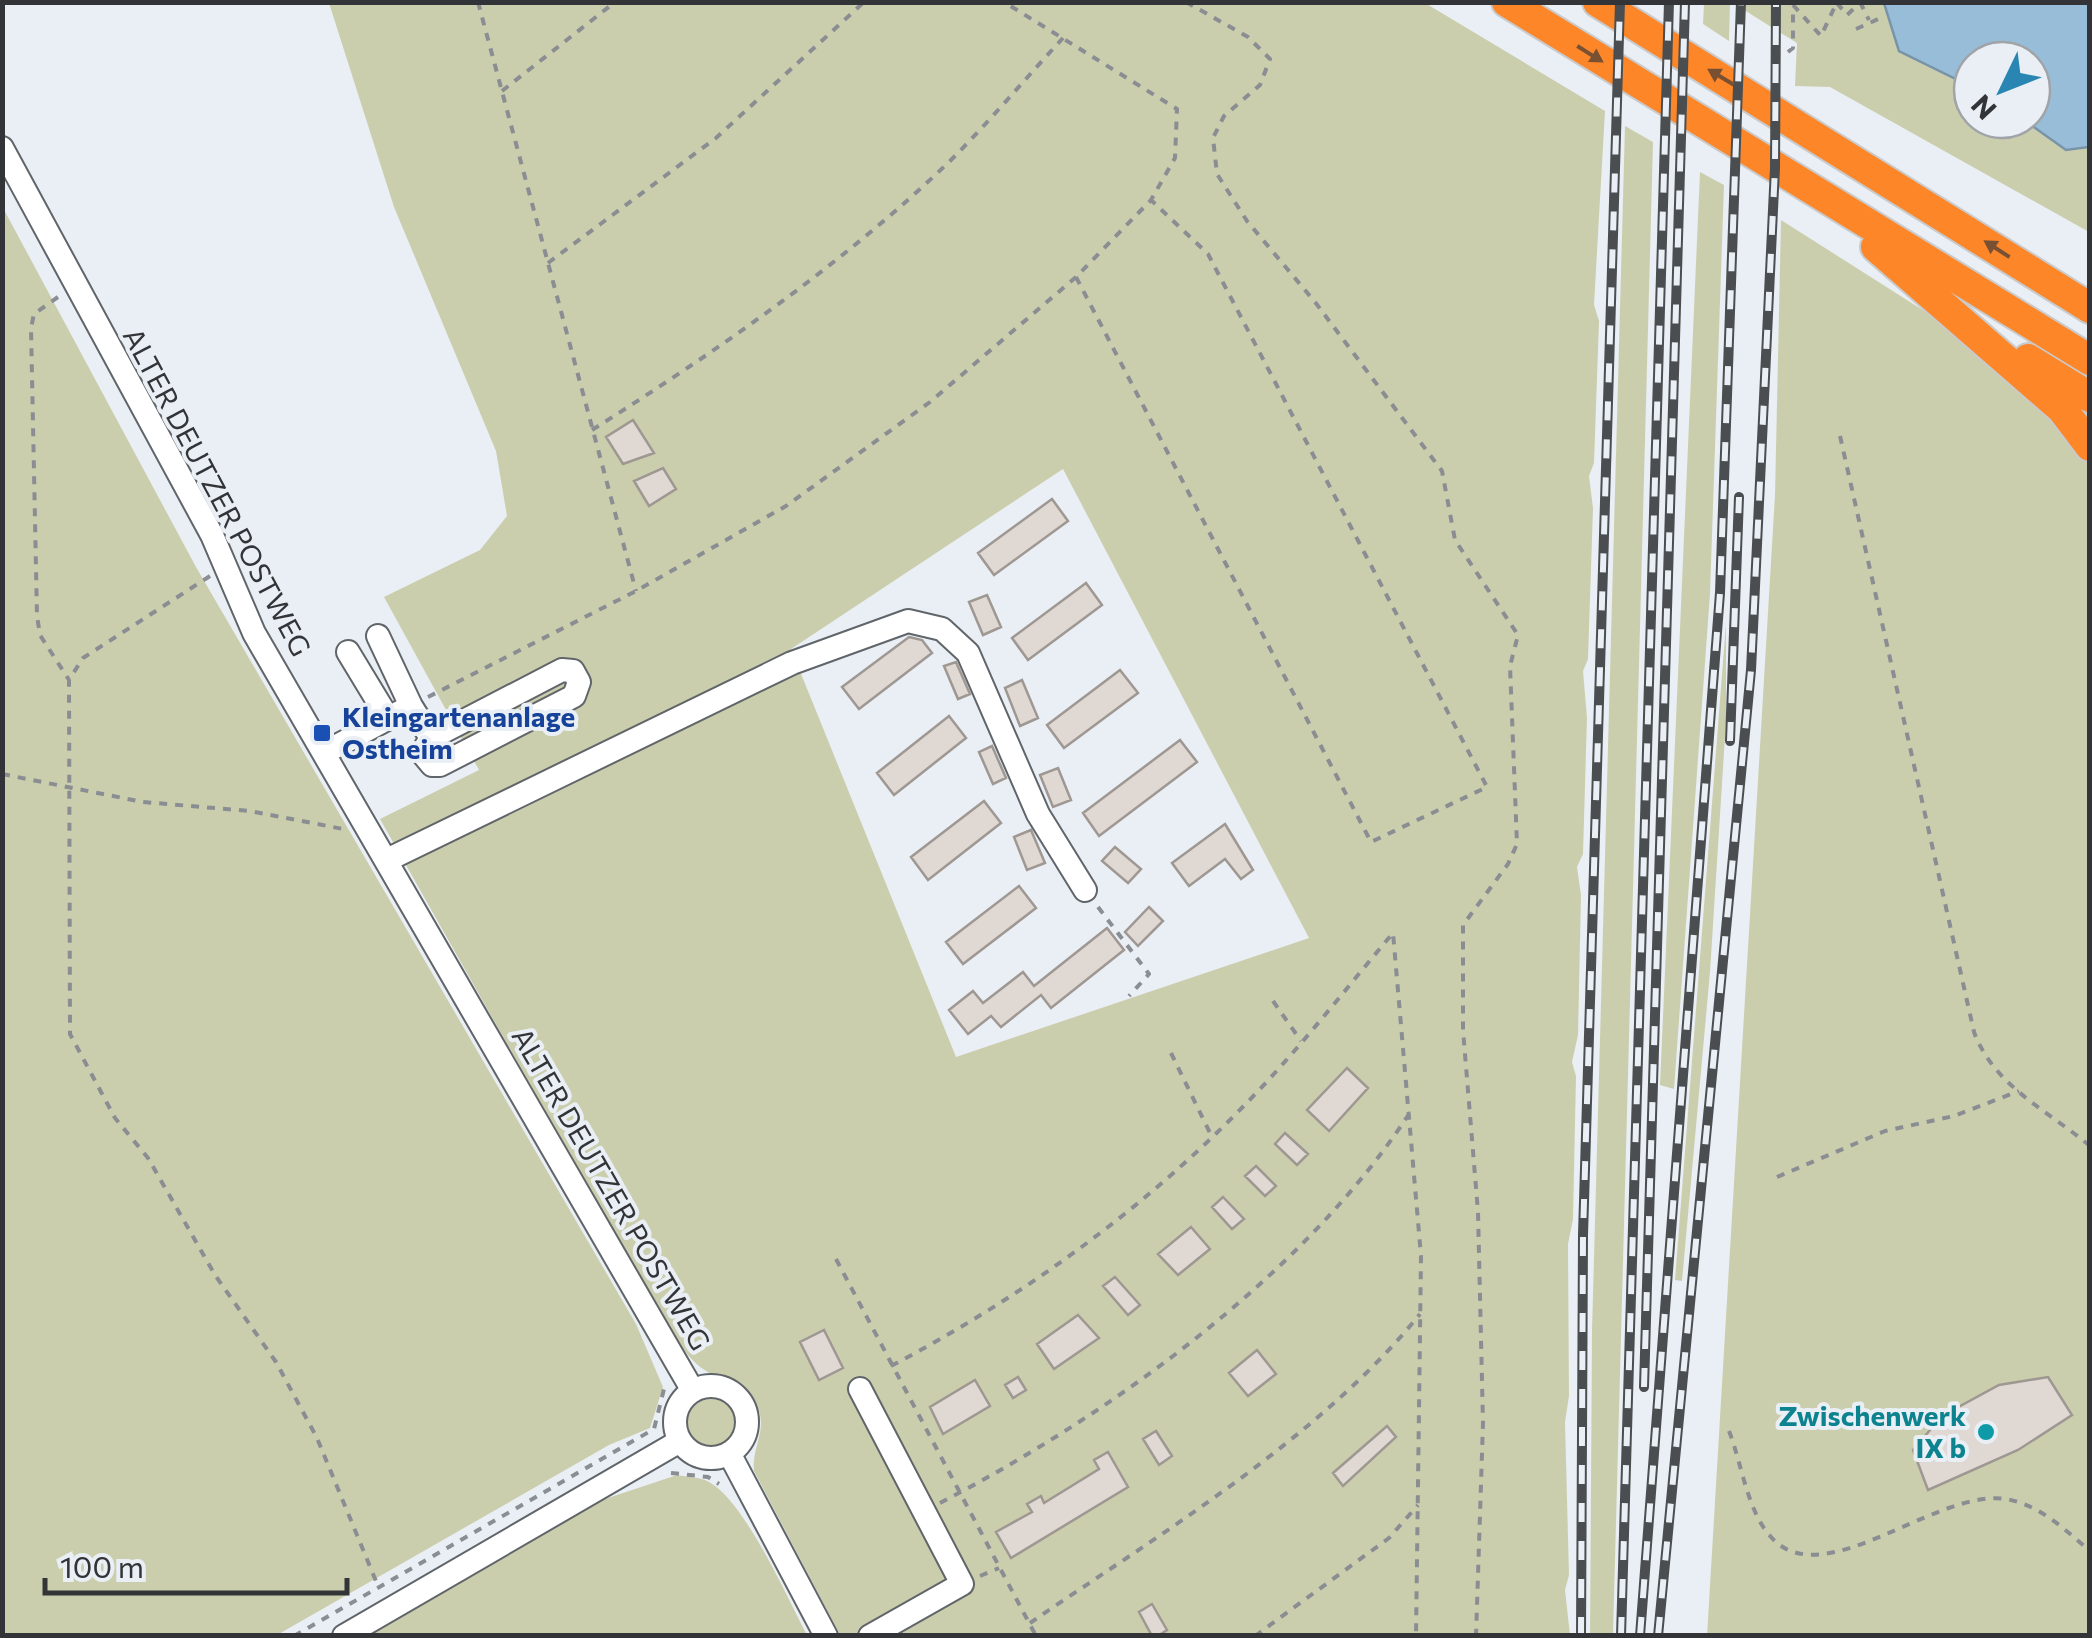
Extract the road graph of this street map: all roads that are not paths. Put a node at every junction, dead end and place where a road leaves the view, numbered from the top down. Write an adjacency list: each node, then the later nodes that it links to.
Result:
1 (1506, 2): 4 (highway, one-way to 4)
2 (1598, 2): 5 (highway, one-way to 2)
3 (2, 148): 15 (street, ALTER DEUTZER POSTWEG)
4 (1806, 186): 6 (highway); 7 (highway)
5 (2086, 306)
6 (1957, 316): 8 (highway); 9 (highway)
7 (2090, 360)
8 (2090, 397)
9 (2090, 446)
10 (378, 636): 12 (street)
11 (348, 652): 13 (street)
12 (411, 706): 13 (street); 14 (street)
13 (388, 718): 15 (street)
14 (431, 738): 14 (street)
15 (324, 753): 16 (street, ALTER DEUTZER POSTWEG)
16 (387, 860): 17 (street); 19 (street, ALTER DEUTZER POSTWEG)
17 (1085, 890)
18 (860, 1389): 24 (street)
19 (692, 1391): 20 (street, ALTER DEUTZER POSTWEG); 21 (street, ALTER DEUTZER POSTWEG)
20 (680, 1441): 21 (street); 22 (street)
21 (729, 1454): 23 (street)
22 (344, 1636)
23 (826, 1636)
24 (870, 1636)

